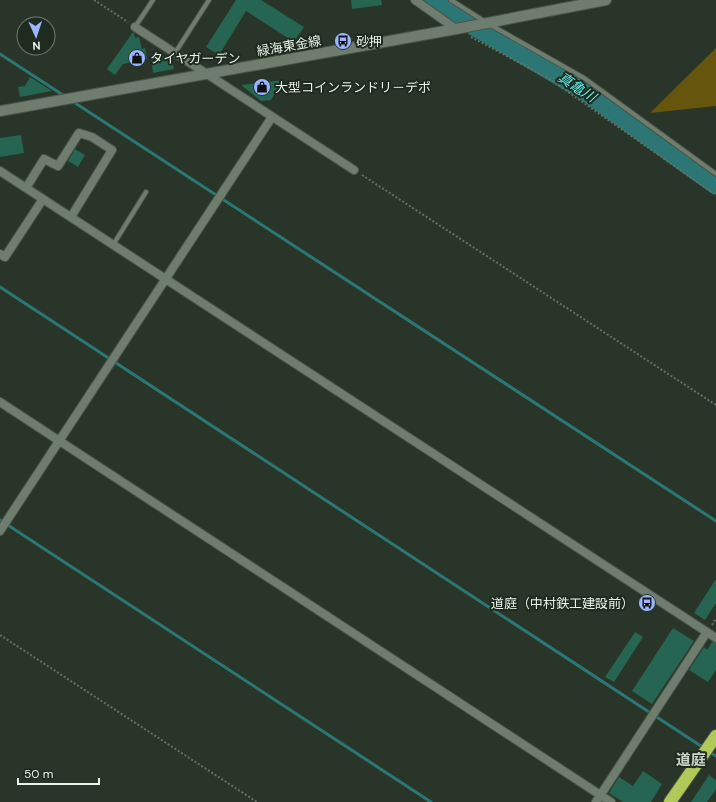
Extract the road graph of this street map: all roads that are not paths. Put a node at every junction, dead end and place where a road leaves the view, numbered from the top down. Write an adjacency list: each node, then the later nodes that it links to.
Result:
1 (153, 0): 7 (lane)
2 (209, 0): 9 (lane)
3 (415, 0): 8 (street)
4 (451, 0): 6 (lane)
5 (606, 0): 6 (main road, 緑海東金線)
6 (487, 23): 8 (main road, 緑海東金線); 15 (lane)
7 (135, 27): 9 (street)
8 (456, 29): 10 (main road, 緑海東金線)
9 (174, 53): 10 (street)
10 (207, 74): 11 (main road, 緑海東金線); 12 (street)
11 (0, 111)
12 (272, 117): 13 (street); 23 (street)
13 (354, 170)
14 (2, 173): 16 (street); 17 (street)
15 (716, 174)
16 (0, 182)
17 (26, 188): 19 (street); 20 (street)
18 (146, 192): 21 (lane)
19 (43, 199): 20 (street); 22 (street)
20 (71, 217): 21 (street)
21 (113, 245): 23 (street)
22 (0, 254)
23 (166, 279): 25 (street); 27 (street)
24 (0, 402): 25 (street)
25 (59, 441): 26 (street); 30 (street)
26 (0, 532)
27 (707, 632): 28 (street); 30 (street)
28 (716, 638)
29 (716, 736): 32 (highway)
30 (599, 799): 31 (street)
31 (611, 802)
32 (670, 802)

